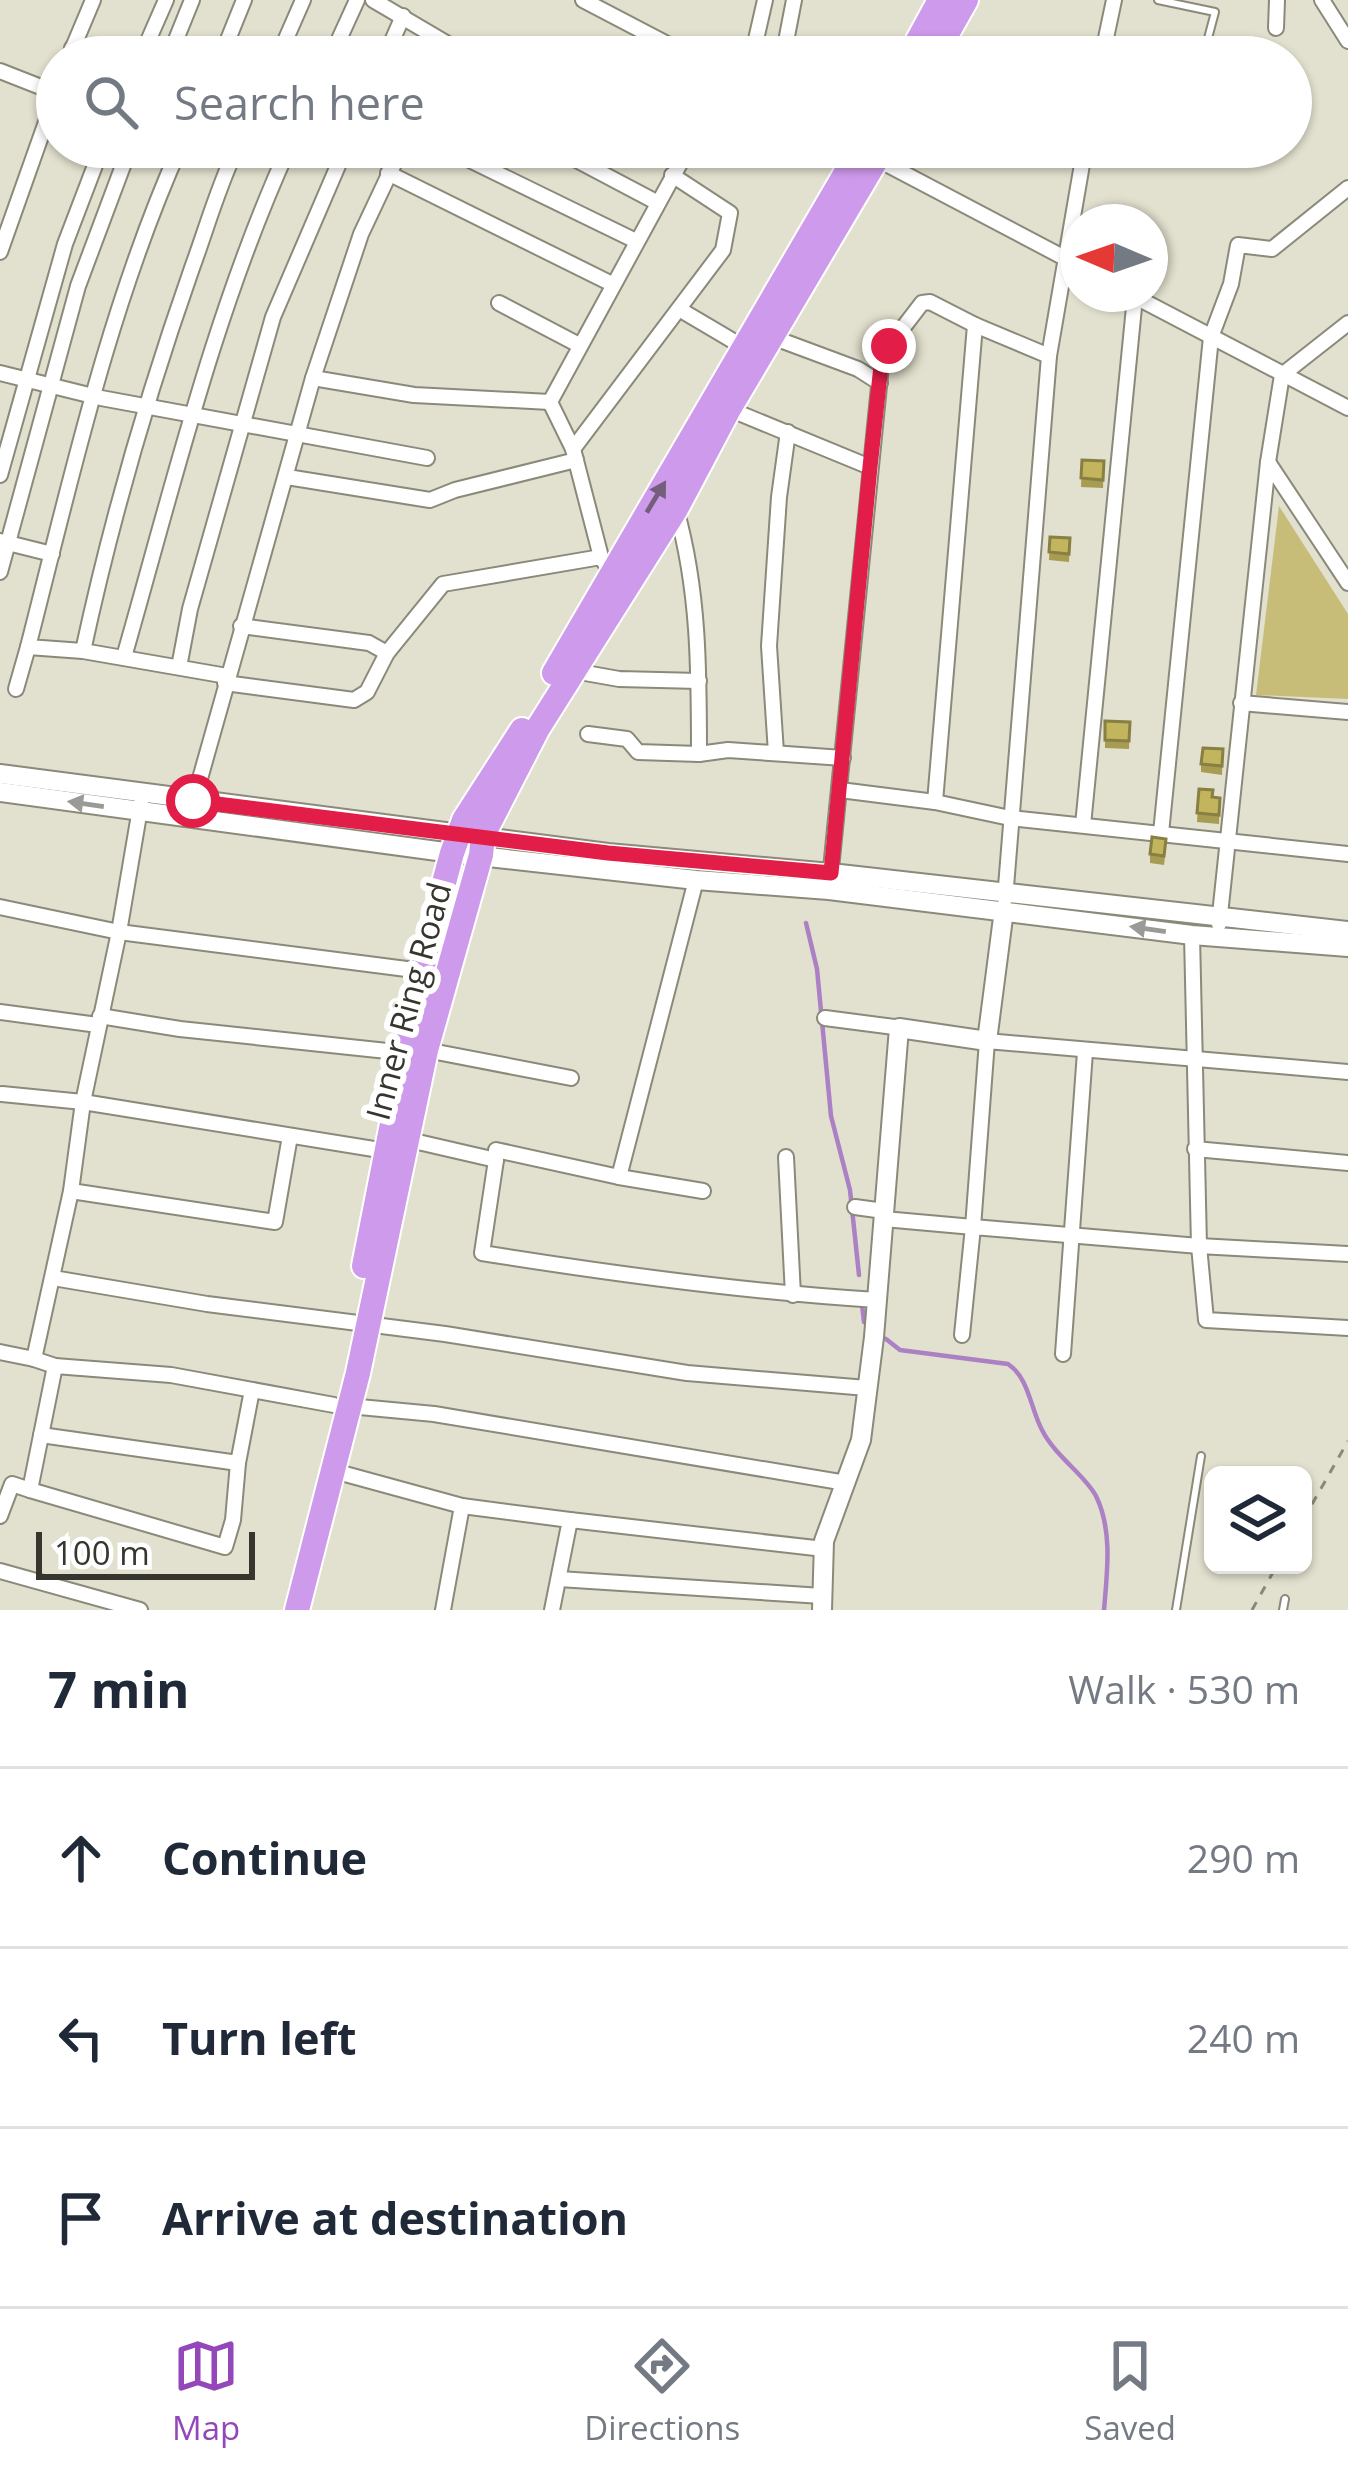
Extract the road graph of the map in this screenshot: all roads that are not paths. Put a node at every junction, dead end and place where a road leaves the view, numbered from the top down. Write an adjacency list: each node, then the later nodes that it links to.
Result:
1 (93, 0): 19 (street)
2 (166, 0): 20 (street)
3 (192, 0): 21 (street)
4 (244, 0): 22 (street)
5 (304, 0): 23 (street)
6 (357, 0): 24 (street)
7 (373, 0): 17 (street)
8 (584, 0): 27 (street)
9 (765, 0): 28 (street)
10 (794, 0): 29 (street)
11 (940, 0): 30 (highway)
12 (966, 0): 31 (highway)
13 (1114, 0): 32 (street)
14 (1158, 0): 33 (lane)
15 (1277, 0): 18 (street)
16 (1322, 0): 34 (street)
17 (403, 16): 25 (street); 26 (street)
18 (1276, 28)
19 (77, 36)
20 (150, 36)
21 (177, 36)
22 (229, 36)
23 (288, 36)
24 (341, 36)
25 (394, 36)
26 (428, 36)
27 (652, 36)
28 (757, 36)
29 (787, 36)
30 (921, 36)
31 (946, 36)
32 (1107, 36)
33 (1209, 36)
34 (1348, 41)
35 (0, 71): 36 (street)
36 (36, 84)
37 (36, 151): 57 (street)
38 (93, 168): 75 (street)
39 (122, 168): 77 (street)
40 (171, 168): 78 (street)
41 (227, 168): 80 (street)
42 (280, 168): 83 (street)
43 (337, 168): 84 (street)
44 (391, 168): 52 (street)
45 (486, 168): 56 (street)
46 (592, 168): 54 (street)
47 (676, 168): 54 (street); 62 (street)
48 (855, 168): 69 (highway, Inner Ring Road)
49 (859, 168): 67 (highway, Inner Ring Road)
50 (901, 168): 58 (street)
51 (1082, 168): 55 (street)
52 (388, 173): 59 (street); 74 (street)
53 (1348, 188): 68 (street)
54 (658, 203): 56 (street)
55 (1078, 204)
56 (636, 241): 59 (street)
57 (0, 252)
58 (1060, 255)
59 (612, 284): 70 (street)
60 (499, 303): 70 (street)
61 (1060, 308): 71 (street)
62 (679, 309): 69 (street); 87 (street)
63 (1131, 312): 122 (street)
64 (1165, 312): 68 (street)
65 (1348, 323): 73 (street)
66 (975, 325): 71 (street); 76 (street); 119 (street)
67 (772, 337): 76 (street); 82 (highway, Inner Ring Road)
68 (1211, 337): 73 (street); 123 (street)
69 (731, 340): 96 (highway, Inner Ring Road, one-way to 69)
70 (579, 345): 79 (street)
71 (1049, 356): 121 (street)
72 (0, 373): 75 (street)
73 (1282, 375): 81 (street); 89 (street)
74 (313, 378): 79 (street); 86 (street)
75 (28, 380): 77 (street); 91 (street)
76 (880, 383): 90 (street)
77 (49, 385): 78 (street); 94 (street)
78 (93, 396): 80 (street); 95 (street)
79 (550, 402): 87 (street)
80 (148, 406): 83 (street); 101 (street)
81 (1348, 408)
82 (729, 409): 85 (street); 93 (highway, Inner Ring Road)
83 (194, 414): 84 (street); 103 (street)
84 (243, 423): 86 (street); 104 (street)
85 (788, 432): 90 (street); 112 (street)
86 (296, 434): 88 (street); 92 (street)
87 (574, 454): 92 (street); 96 (street)
88 (427, 458)
89 (1268, 462): 98 (street); 109 (street)
90 (870, 467): 114 (street)
91 (0, 475)
92 (287, 477): 99 (street)
93 (676, 509): 105 (highway, Inner Ring Road); 107 (street)
94 (4, 542): 95 (street); 97 (street)
95 (52, 554): 100 (street)
96 (606, 565): 102 (street); 125 (highway, Inner Ring Road)
97 (0, 572)
98 (1348, 583)
99 (241, 626): 102 (street); 106 (street)
100 (28, 647): 101 (street); 108 (street)
101 (83, 651): 103 (street)
102 (387, 652): 106 (street)
103 (124, 657): 104 (street)
104 (179, 668): 106 (street)
105 (574, 671): 107 (street); 125 (highway, Inner Ring Road)
106 (226, 679): 120 (street)
107 (699, 681): 113 (street)
108 (16, 688)
109 (1241, 703): 110 (street); 124 (street)
110 (1348, 712)
111 (588, 734): 113 (street)
112 (776, 753): 113 (street); 114 (street)
113 (699, 754)
114 (843, 758): 116 (street)
115 (0, 774): 118 (street)
116 (840, 790): 119 (street); 129 (street)
117 (0, 792): 118 (street, one-way to 117)
118 (141, 802): 120 (street); 134 (street)
119 (935, 802): 121 (street)
120 (191, 810): 125 (street)
121 (1010, 818): 122 (street); 130 (street)
122 (1084, 825): 123 (street)
123 (1161, 832): 124 (street)
124 (1226, 841): 126 (street); 133 (street)
125 (469, 844): 127 (street); 128 (street); 137 (highway, Inner Ring Road); 143 (highway, Inner Ring Road)
126 (1348, 854)
127 (705, 861): 128 (street); 129 (street)
128 (696, 880): 129 (street); 156 (street)
129 (830, 882): 130 (street)
130 (1005, 902): 132 (street); 142 (street)
131 (0, 907): 134 (street)
132 (1193, 925): 133 (street); 145 (street)
133 (1219, 927): 135 (street); 136 (street)
134 (119, 932): 137 (street); 140 (street)
135 (1348, 932)
136 (1348, 947)
137 (422, 971): 143 (highway, Inner Ring Road)
138 (0, 1012): 140 (street)
139 (825, 1018): 141 (street)
140 (99, 1021): 143 (street); 149 (street)
141 (902, 1028): 142 (street); 160 (street)
142 (988, 1041): 144 (street); 161 (street)
143 (416, 1052): 147 (street); 151 (highway, Inner Ring Road)
144 (1085, 1052): 145 (street); 162 (street)
145 (1197, 1058): 146 (street); 152 (street)
146 (1348, 1072)
147 (571, 1078)
148 (2, 1094): 149 (street)
149 (83, 1102): 150 (street); 158 (street)
150 (290, 1136): 151 (street); 158 (street)
151 (396, 1145): 154 (street); 168 (highway, Inner Ring Road)
152 (1195, 1149): 155 (street); 163 (street)
153 (786, 1157): 166 (street)
154 (496, 1160): 156 (street); 166 (street)
155 (1348, 1163)
156 (619, 1177): 157 (street)
157 (704, 1191)
158 (71, 1192): 165 (street)
159 (855, 1207): 160 (street)
160 (884, 1215): 161 (street); 167 (street)
161 (974, 1227): 162 (street); 170 (street)
162 (1069, 1236): 163 (street); 172 (street)
163 (1199, 1246): 164 (street); 169 (street)
164 (1348, 1254)
165 (53, 1278): 168 (street); 173 (street)
166 (793, 1295): 167 (street)
167 (877, 1300): 175 (street)
168 (360, 1322): 175 (street); 177 (highway, Inner Ring Road)
169 (1348, 1328)
170 (962, 1335)
171 (0, 1352): 173 (street)
172 (1063, 1354)
173 (34, 1359): 174 (street)
174 (55, 1366): 176 (street); 178 (street)
175 (868, 1388): 183 (street)
176 (252, 1390): 177 (street); 180 (street)
177 (342, 1406): 181 (highway, Inner Ring Road); 183 (street); 194 (highway, Inner Ring Road)
178 (40, 1435): 180 (street); 184 (street)
179 (1201, 1456): 198 (lane)
180 (238, 1463): 184 (street)
181 (334, 1472): 185 (street); 195 (highway, Inner Ring Road)
182 (6, 1482): 184 (street); 186 (street)
183 (846, 1484): 188 (street)
184 (30, 1490)
185 (462, 1506): 187 (street); 196 (street)
186 (0, 1516)
187 (570, 1520): 188 (street); 190 (street)
188 (824, 1549): 192 (street)
189 (0, 1571): 193 (street)
190 (559, 1579): 192 (street); 197 (street)
191 (1285, 1599): 199 (lane)
192 (822, 1603)
193 (140, 1610)
194 (280, 1610)
195 (297, 1610)
196 (443, 1610)
197 (552, 1610)
198 (1176, 1610)
199 (1283, 1610)

